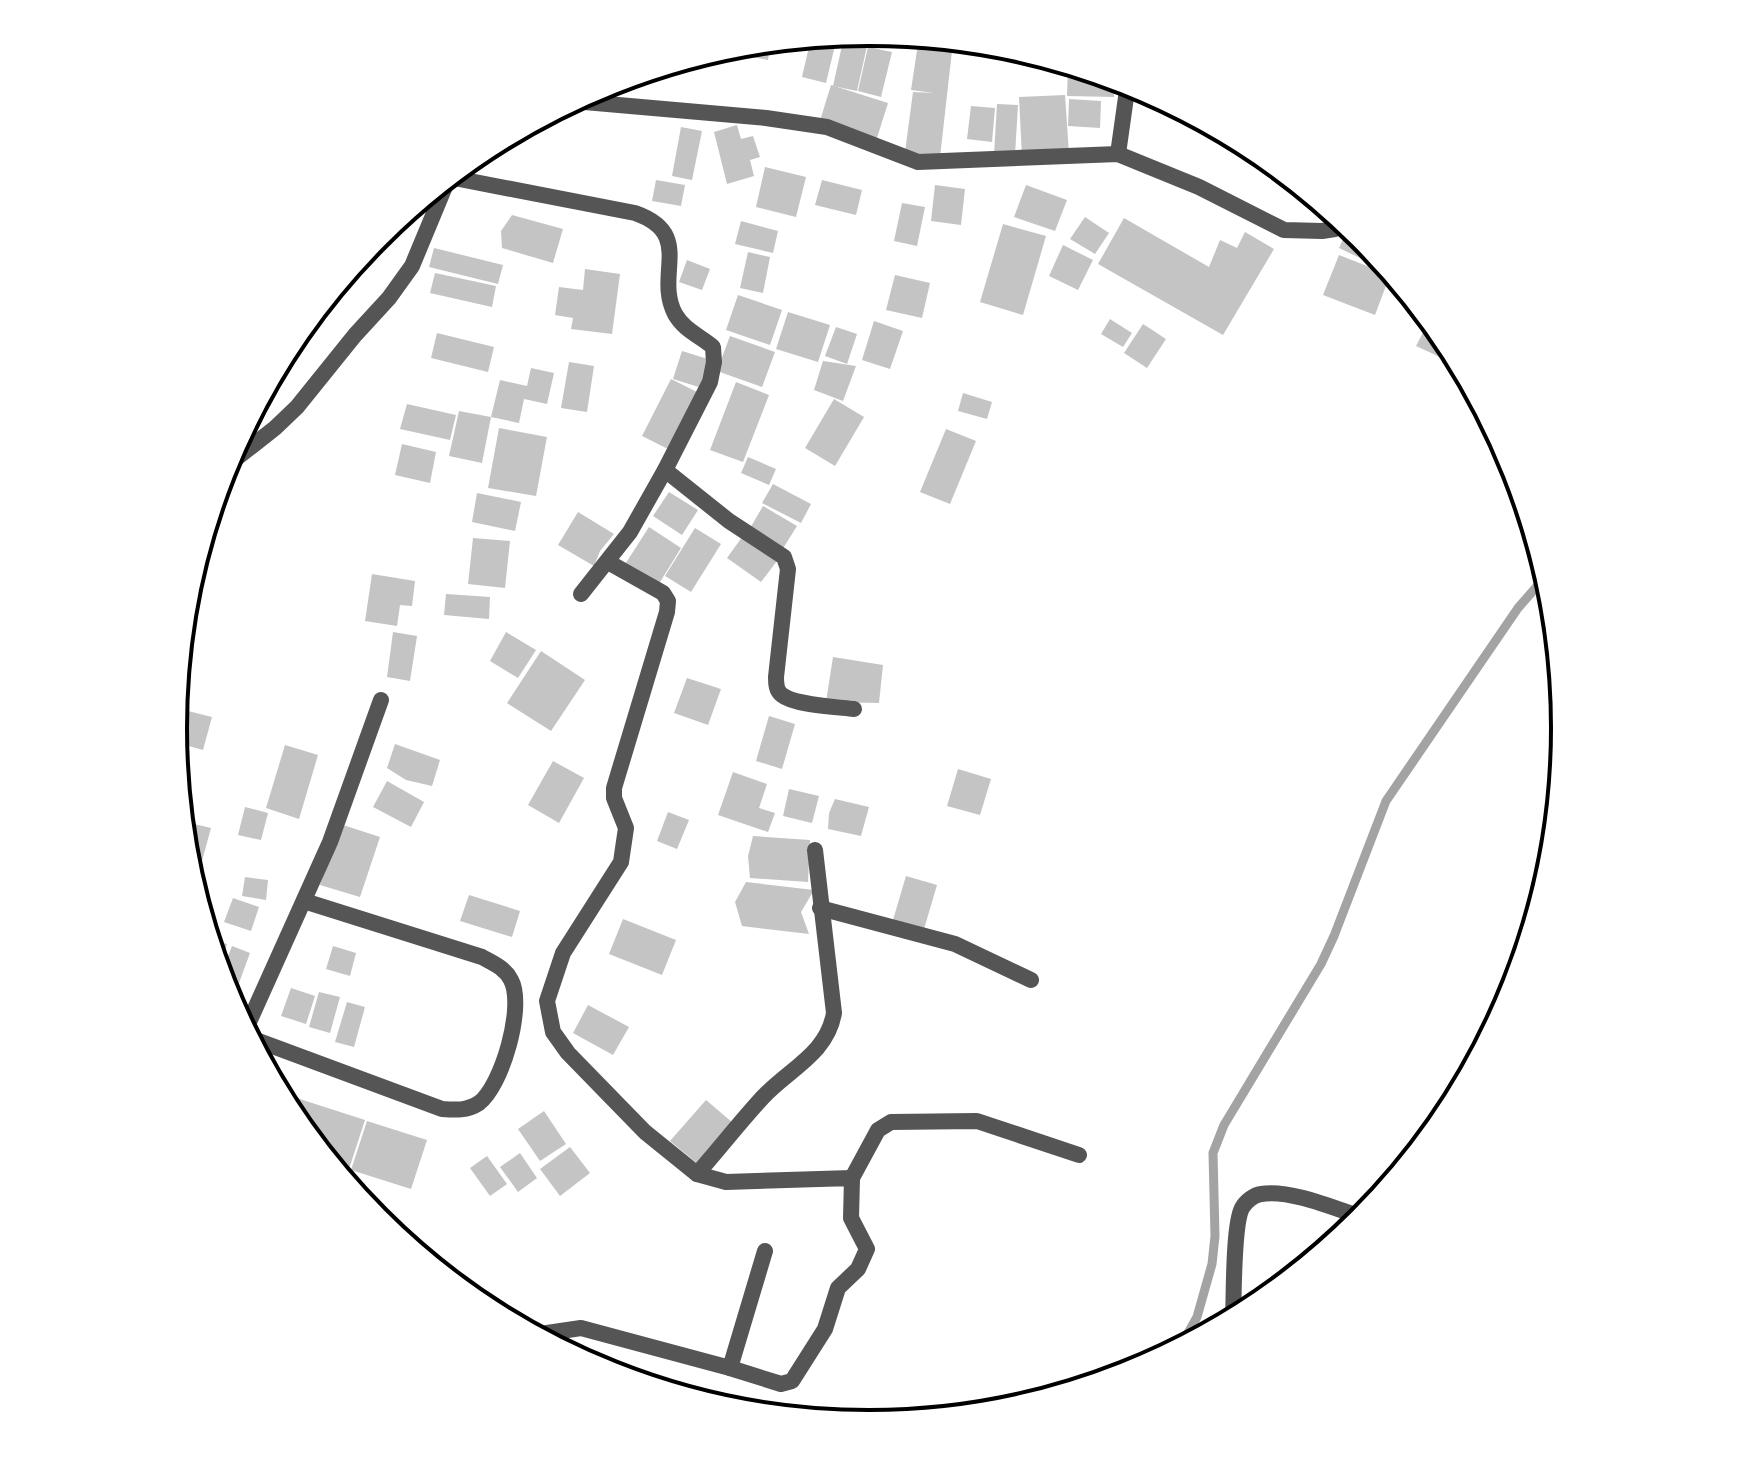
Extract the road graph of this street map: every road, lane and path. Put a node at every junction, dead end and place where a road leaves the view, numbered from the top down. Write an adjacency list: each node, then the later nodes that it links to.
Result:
1 (1126, 96): 3 (street)
2 (597, 103): 3 (street)
3 (1118, 154): 6 (street)
4 (464, 180): 8 (street)
5 (440, 198): 7 (street)
6 (1335, 229)
7 (246, 450)
8 (665, 470): 9 (street); 12 (street)
9 (608, 562): 10 (street); 20 (street)
10 (581, 594)
11 (381, 700): 14 (street)
12 (854, 709)
13 (815, 850): 15 (street)
14 (304, 901): 17 (street); 18 (street)
15 (820, 908): 16 (street); 20 (street)
16 (1031, 980)
17 (251, 1017)
18 (264, 1043)
19 (1079, 1155): 21 (street)
20 (697, 1174): 21 (street)
21 (852, 1178): 26 (street)
22 (1349, 1213): 24 (street)
23 (765, 1251): 26 (street)
24 (1234, 1305)
25 (552, 1332): 26 (street)
26 (730, 1368)

